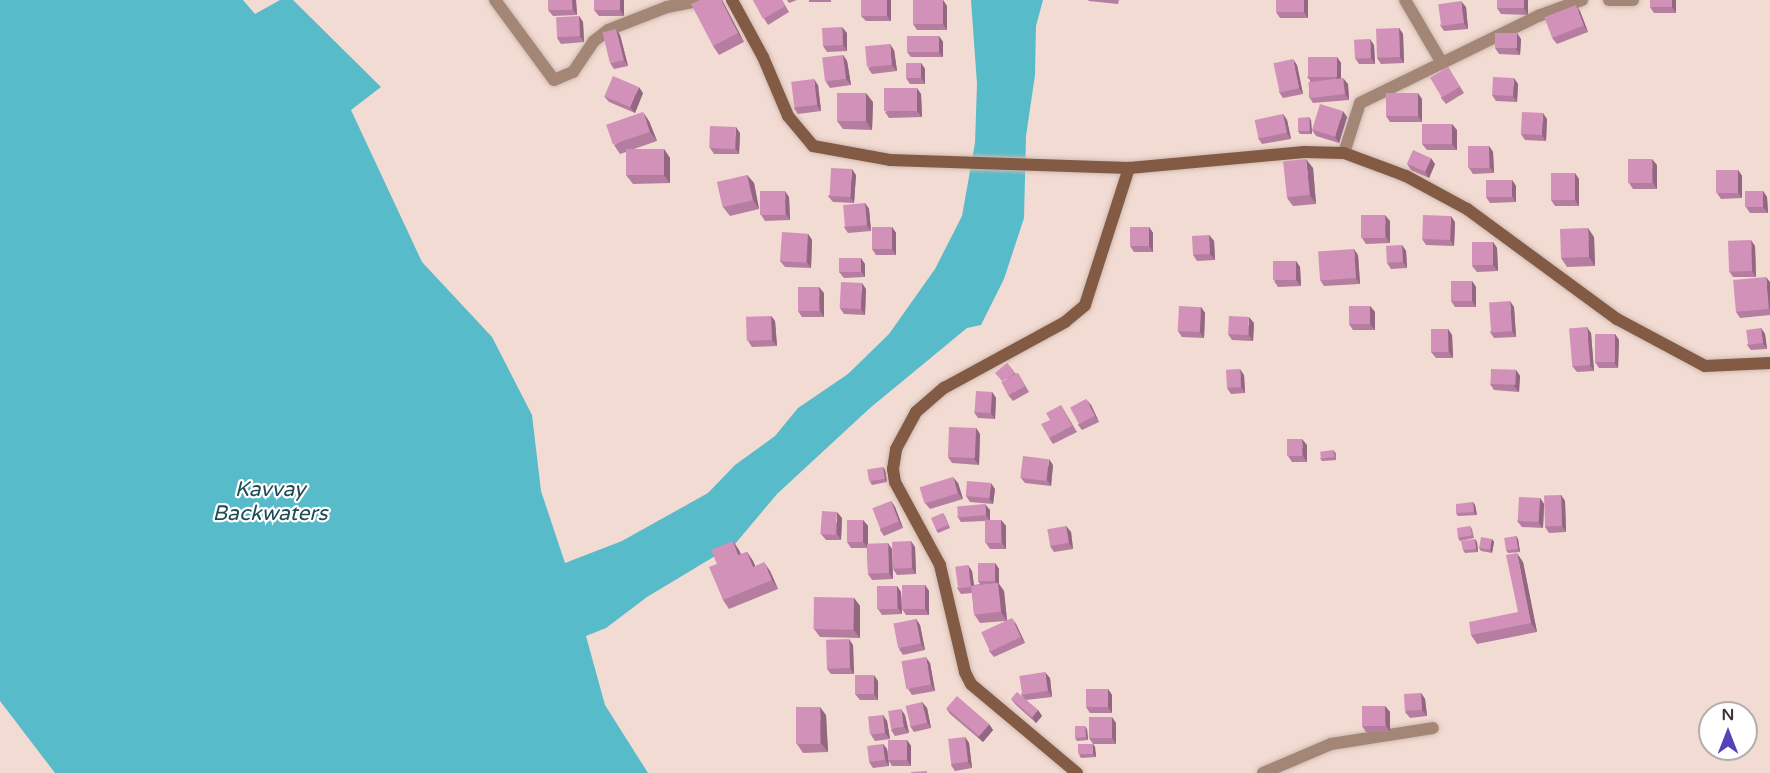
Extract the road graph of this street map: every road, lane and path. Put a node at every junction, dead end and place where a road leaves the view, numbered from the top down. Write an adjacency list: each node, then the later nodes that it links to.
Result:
1 (495, 0): 2 (street)
2 (702, 0)
3 (732, 0): 10 (main road)
4 (1405, 0): 8 (street)
5 (1582, 0): 8 (street)
6 (1609, 0): 7 (street)
7 (1633, 0)
8 (1442, 63): 9 (street)
9 (1344, 153): 10 (main road); 11 (main road)
10 (1129, 168): 13 (main road)
11 (1770, 363)
12 (1433, 728): 14 (street)
13 (1077, 773)
14 (1263, 773)

